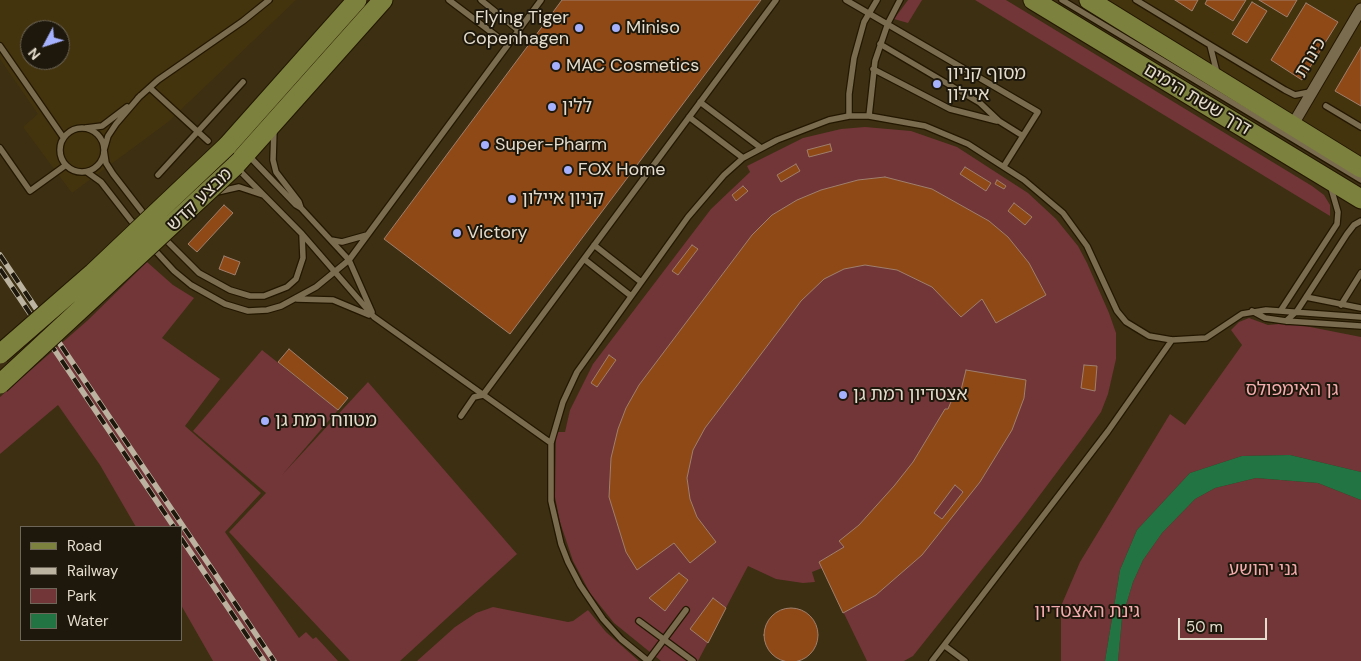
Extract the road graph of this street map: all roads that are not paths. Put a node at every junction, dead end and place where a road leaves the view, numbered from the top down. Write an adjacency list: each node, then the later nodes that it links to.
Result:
1 (269, 0): 29 (lane)
2 (357, 0): 25 (main road, מבצע קדש)
3 (449, 0): 21 (lane)
4 (481, 0): 20 (lane)
5 (541, 0): 20 (lane)
6 (776, 0): 32 (lane)
7 (846, 0): 18 (lane)
8 (877, 0): 18 (lane)
9 (900, 0): 19 (lane)
10 (1033, 0): 56 (main road, דרך ששת הימים)
11 (1062, 0): 57 (lane, דרך ששת הימים)
12 (1089, 0): 28 (main road, דרך ששת הימים)
13 (1136, 0): 23 (lane)
14 (1356, 0): 16 (street)
15 (383, 2): 25 (main road, מבצע קדש)
16 (1361, 3)
17 (1361, 9): 30 (street, כינרת)
18 (868, 12): 19 (lane); 34 (lane)
19 (888, 23): 22 (lane); 43 (lane)
20 (518, 30): 21 (lane)
21 (507, 44): 64 (lane)
22 (880, 44): 26 (lane); 37 (lane)
23 (1210, 45): 28 (lane); 30 (lane)
24 (0, 46): 44 (lane)
25 (310, 69): 38 (main road, מבצע קדש); 49 (main road, מבצע קדש)
26 (873, 69): 35 (lane); 37 (lane)
27 (243, 82): 42 (lane)
28 (1220, 82): 39 (main road, דרך ששת הימים)
29 (150, 88): 31 (lane); 42 (lane)
30 (1310, 92): 39 (street, כינרת)
31 (140, 96): 41 (lane); 48 (lane)
32 (700, 102): 36 (lane); 47 (lane)
33 (1326, 106): 40 (lane)
34 (849, 116): 35 (lane); 47 (lane)
35 (869, 116): 52 (lane)
36 (689, 117): 50 (lane); 66 (lane)
37 (999, 121): 43 (lane)
38 (275, 122): 49 (main road, מבצע קדש); 58 (lane)
39 (1292, 126): 53 (main road, דרך ששת הימים)
40 (1361, 127)
41 (86, 128): 44 (lane); 48 (lane)
42 (198, 131): 45 (lane); 55 (lane)
43 (1023, 136): 52 (lane)
44 (63, 137): 51 (lane)
45 (208, 141)
46 (0, 148): 51 (lane)
47 (761, 148): 50 (lane)
48 (104, 150): 54 (lane); 63 (lane)
49 (237, 153): 58 (lane); 59 (lane); 61 (main road, מבצע קדש, bridge); 85 (main road, מבצע קדש, bridge)
50 (743, 158): 71 (lane)
51 (66, 165): 54 (lane)
52 (1004, 166): 84 (lane)
53 (1361, 168)
54 (87, 172): 74 (lane)
55 (158, 174)
56 (1325, 177): 60 (main road, דרך ששת הימים); 77 (lane)
57 (1361, 180)
58 (284, 189): 65 (lane)
59 (266, 196): 61 (lane); 63 (lane)
60 (1361, 199)
61 (199, 200): 86 (main road, מבצע קדש, bridge)
62 (1361, 220): 73 (lane)
63 (302, 234): 69 (lane)
64 (367, 235): 65 (lane); 68 (lane)
65 (331, 240): 68 (lane)
66 (594, 245): 67 (lane); 71 (lane)
67 (584, 259): 72 (lane); 87 (lane)
68 (349, 260): 69 (lane); 80 (lane)
69 (335, 271): 74 (lane); 80 (lane)
70 (1361, 273): 75 (lane)
71 (641, 282): 72 (lane)
72 (631, 296): 89 (lane)
73 (1306, 297): 75 (lane); 78 (lane)
74 (296, 299): 80 (lane)
75 (1341, 305): 76 (lane)
76 (1361, 308)
77 (1281, 310): 78 (lane); 79 (lane); 82 (lane)
78 (1297, 311): 81 (lane); 82 (lane)
79 (1252, 312): 82 (lane); 84 (lane)
80 (374, 317): 87 (lane)
81 (1361, 317)
82 (1286, 321): 83 (lane)
83 (1361, 326)
84 (1172, 340): 93 (lane)
85 (0, 354)
86 (0, 384)
87 (483, 395): 88 (lane); 89 (lane)
88 (461, 416)
89 (551, 444): 94 (lane)
90 (686, 610): 92 (lane)
91 (639, 621): 92 (lane)
92 (664, 639): 94 (lane); 95 (lane)
93 (945, 646): 96 (lane); 97 (lane)
94 (648, 661)
95 (693, 661)
96 (932, 661)
97 (965, 661)

